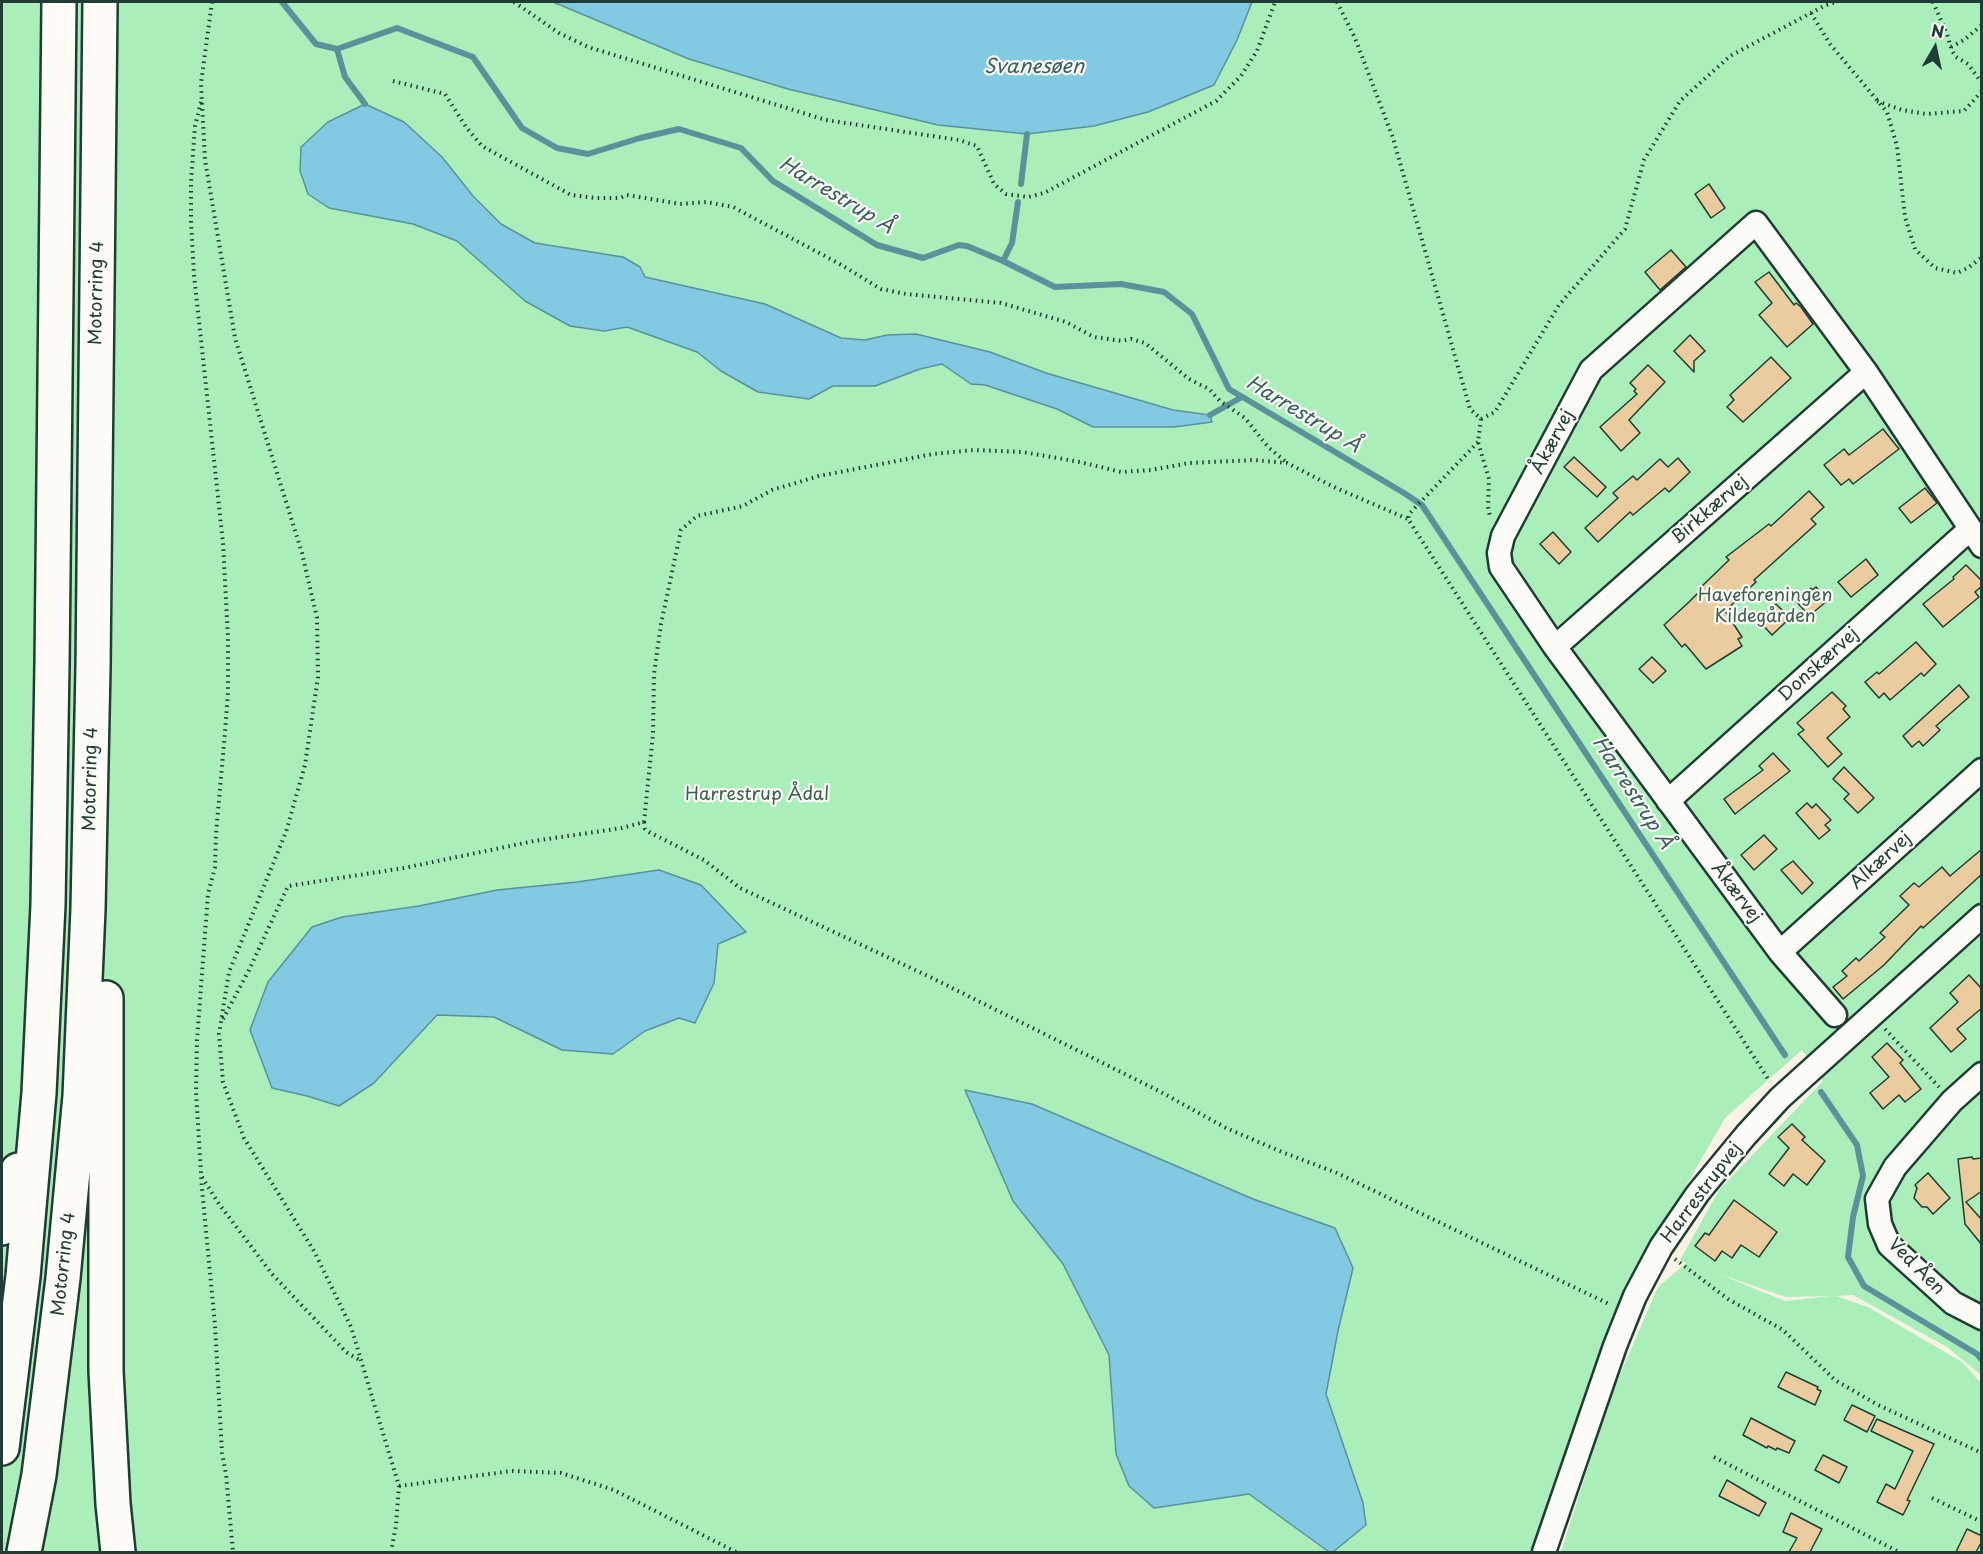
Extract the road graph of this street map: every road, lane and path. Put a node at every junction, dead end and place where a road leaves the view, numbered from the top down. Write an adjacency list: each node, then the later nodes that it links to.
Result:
1 (59, 2): 36 (highway)
2 (100, 2): 26 (highway, Motorring 4)
3 (212, 2): 15 (path)
4 (514, 2): 5 (path)
5 (1275, 2)
6 (1337, 2): 19 (path)
7 (1836, 2): 9 (path)
8 (1933, 2): 11 (path)
9 (1811, 13): 16 (path); 19 (path)
10 (1982, 26): 11 (path)
11 (1951, 47): 13 (path)
12 (393, 81): 21 (path)
13 (1982, 83)
14 (1982, 91): 16 (path)
15 (202, 98): 34 (path); 39 (path)
16 (1876, 101): 17 (path)
17 (1982, 257)
18 (1866, 372): 23 (street, Åkærvej); 24 (street, Åkærvej); 25 (street, Birkkærvej)
19 (1481, 419): 20 (path)
20 (1478, 442): 22 (path); 23 (path)
21 (1287, 463): 22 (path); 29 (path)
22 (1408, 517): 37 (path)
23 (1503, 536): 25 (street, Åkærvej)
24 (1976, 538): 28 (street, Donskærvej)
25 (1555, 647): 28 (street, Åkærvej)
26 (93, 667): 51 (highway, Motorring 4); 52 (highway)
27 (1982, 770): 31 (street, Alkærvej)
28 (1668, 801): 31 (street, Åkærvej)
29 (644, 822): 34 (path); 42 (path)
30 (1982, 916): 32 (street, Harrestrupvej)
31 (1780, 952): 33 (street, Åkærvej)
32 (1872, 1014): 37 (street, Harrestrupvej); 38 (path)
33 (1835, 1015)
34 (221, 1022): 44 (path)
35 (1982, 1074): 38 (street, Ved Åen)
36 (39, 1093): 40 (highway); 45 (highway)
37 (1780, 1098): 41 (street, Harrestrupvej)
38 (1952, 1101): 43 (street, Ved Åen)
39 (201, 1176): 44 (path); 53 (path)
40 (2, 1228)
41 (1661, 1247): 42 (street, Harrestrupvej); 46 (path)
42 (1628, 1314): 56 (street, Harrestrupvej)
43 (1982, 1318)
44 (361, 1362): 48 (path)
45 (2, 1448)
46 (1982, 1453)
47 (1714, 1457): 57 (path)
48 (399, 1486): 54 (path); 55 (path)
49 (1932, 1498): 50 (path)
50 (1982, 1522)
51 (24, 1552)
52 (118, 1552)
53 (233, 1552)
54 (391, 1552)
55 (736, 1552)
56 (1544, 1552)
57 (1899, 1552)

